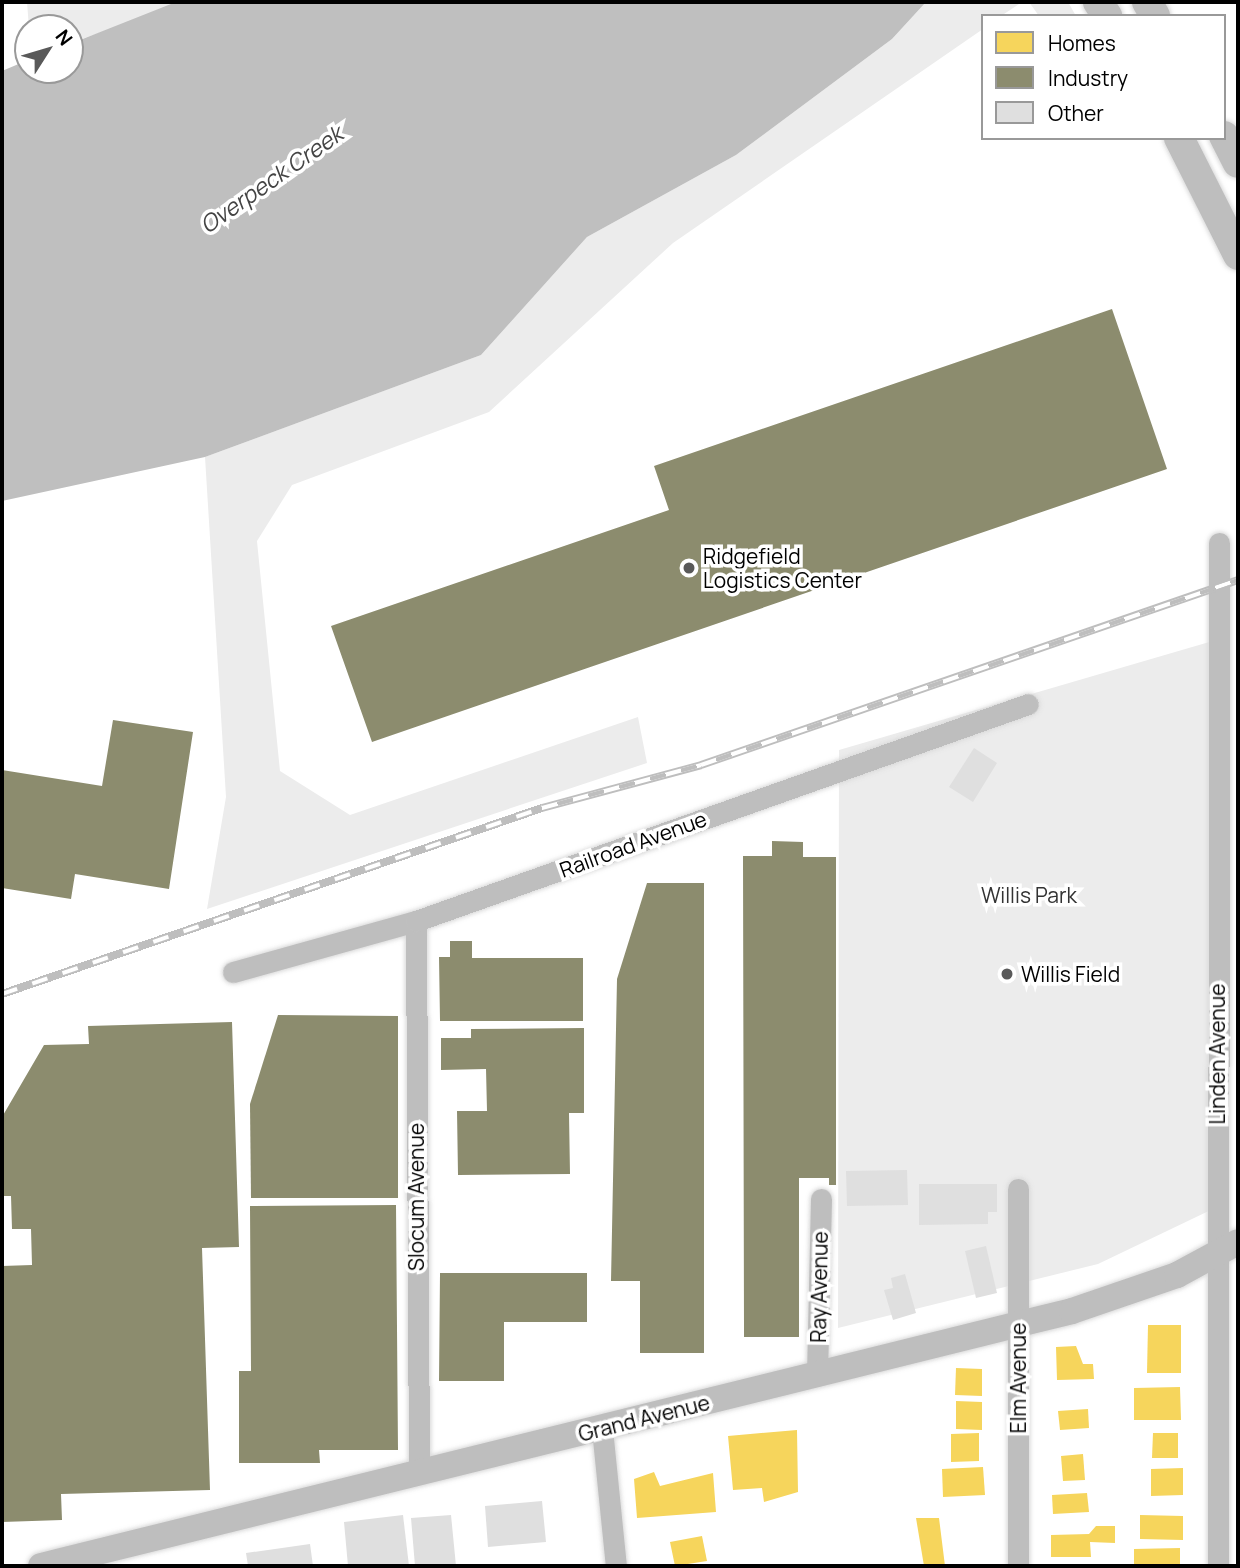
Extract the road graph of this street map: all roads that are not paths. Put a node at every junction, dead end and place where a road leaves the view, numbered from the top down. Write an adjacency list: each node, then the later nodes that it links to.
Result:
1 (1180, 140): 4 (highway)
2 (1226, 140): 3 (highway)
3 (1238, 163)
4 (1238, 255)
5 (1219, 542): 11 (street, Linden Avenue)
6 (1028, 704): 7 (street, Railroad Avenue)
7 (416, 921): 8 (street, Railroad Avenue); 15 (street, Slocum Avenue)
8 (233, 972)
9 (1018, 1189): 12 (street, Elm Avenue)
10 (821, 1199): 13 (street, Ray Avenue)
11 (1228, 1248): 12 (main road, Grand Avenue); 19 (street, Linden Avenue)
12 (1017, 1325): 13 (main road, Grand Avenue); 18 (street, Elm Avenue)
13 (817, 1374): 14 (main road, Grand Avenue)
14 (602, 1429): 15 (main road, Grand Avenue); 17 (street)
15 (419, 1472): 16 (main road, Grand Avenue)
16 (41, 1566)
17 (616, 1566)
18 (1018, 1566)
19 (1218, 1566)

